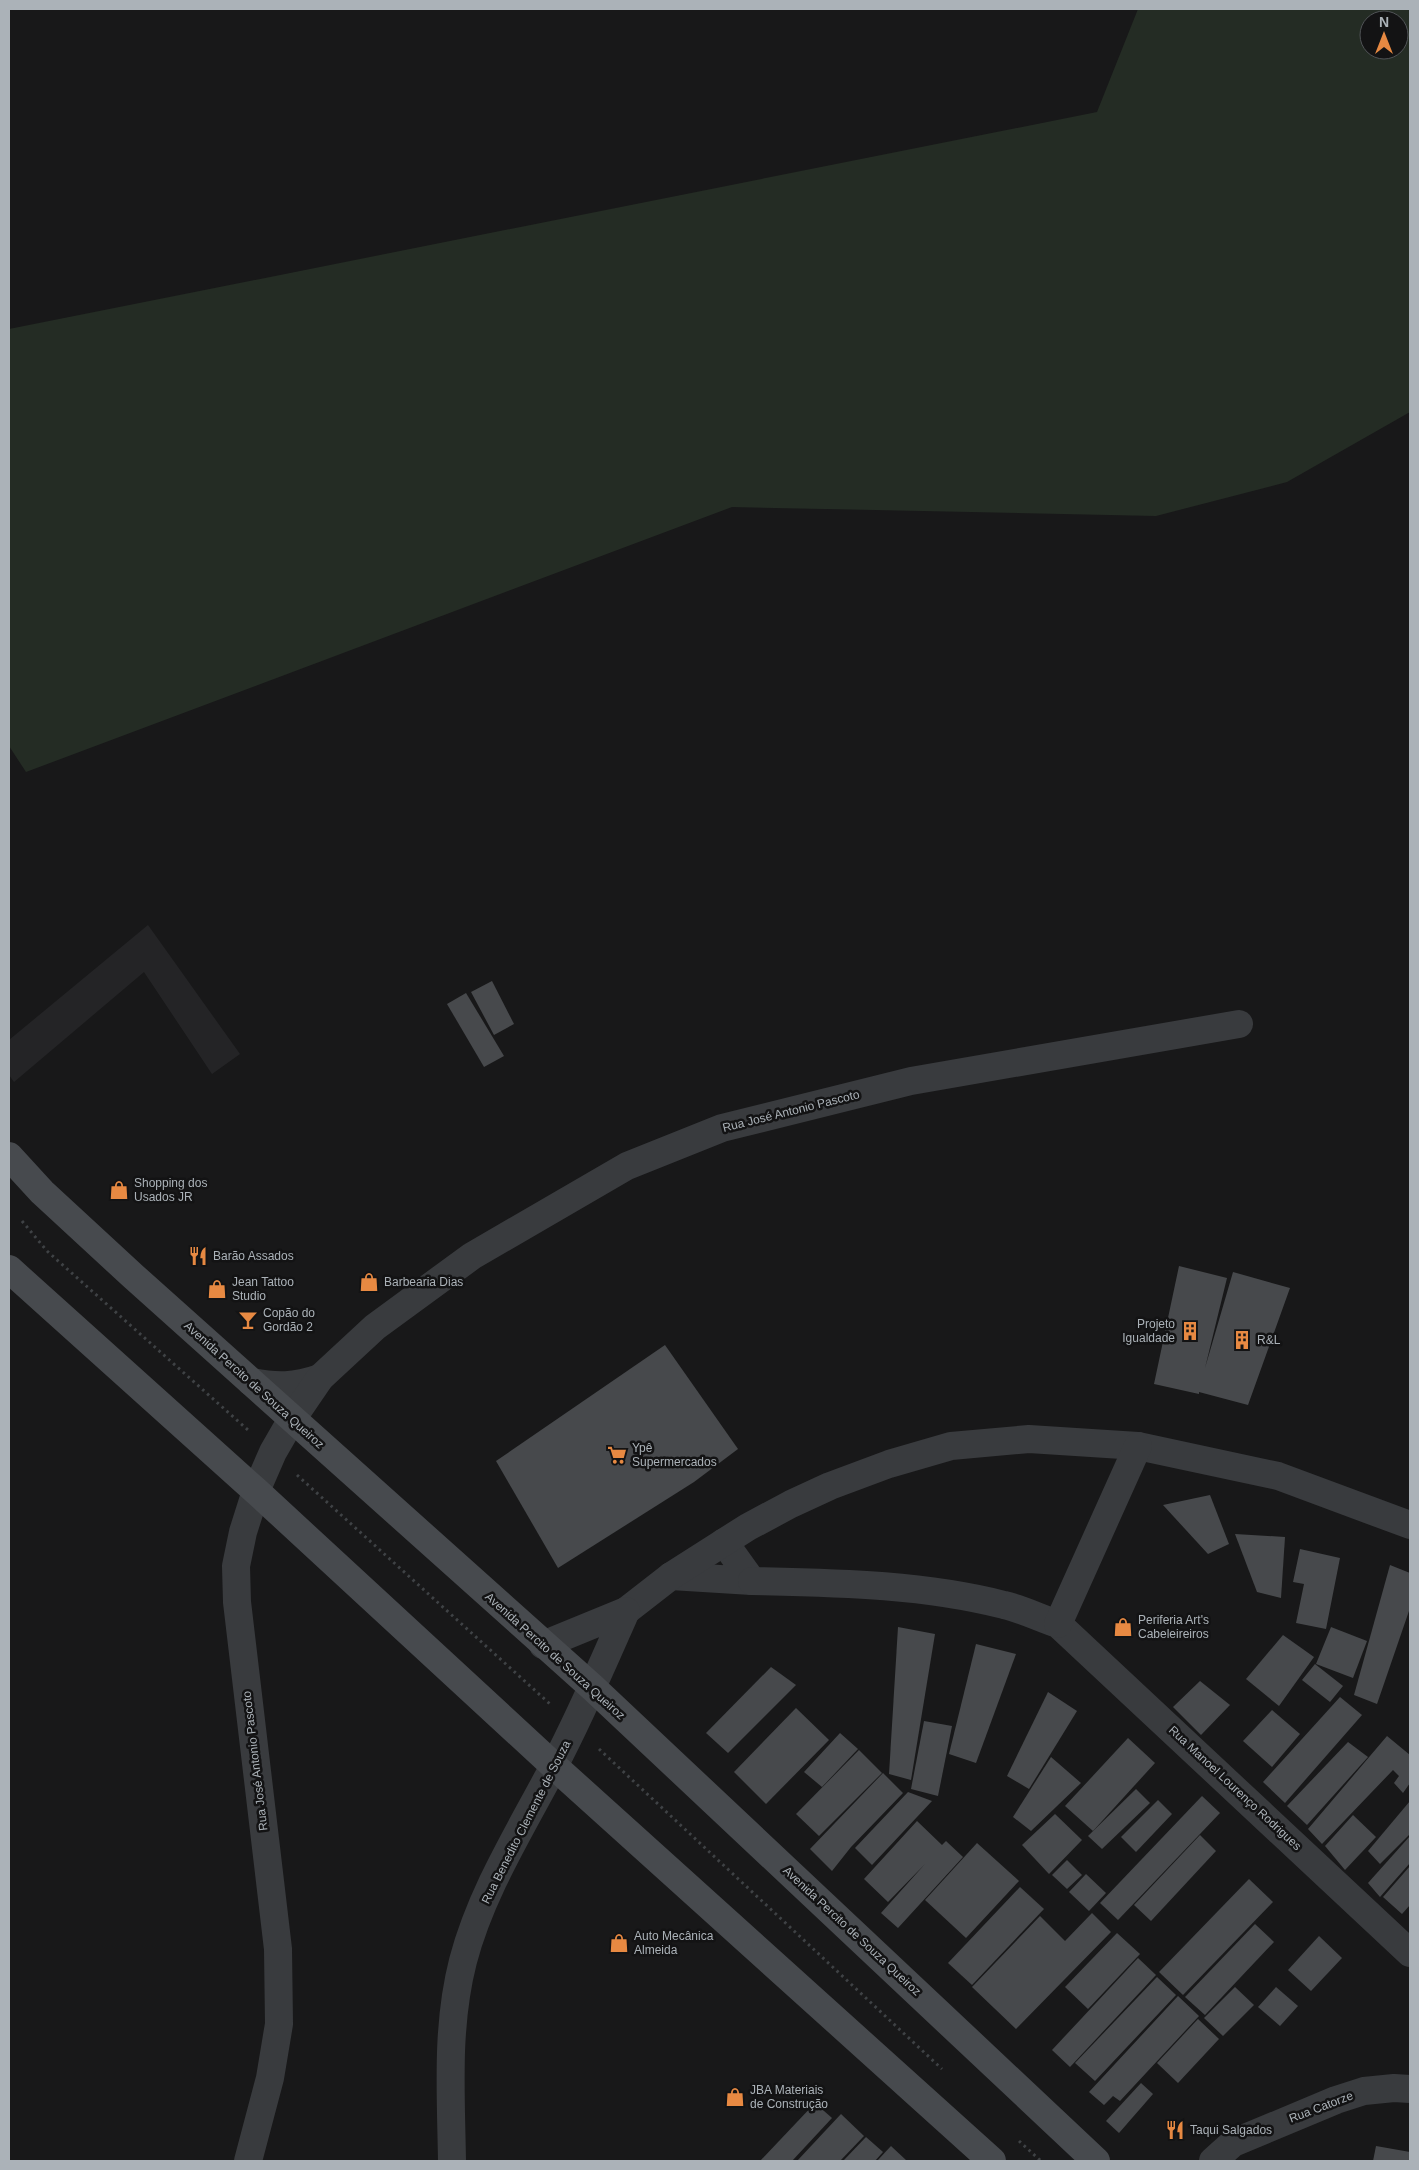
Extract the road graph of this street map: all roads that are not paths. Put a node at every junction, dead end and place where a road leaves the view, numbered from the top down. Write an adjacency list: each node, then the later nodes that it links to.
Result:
1 (1239, 1024): 4 (street, Rua José Antonio Pascoto)
2 (9, 1156): 5 (main road, Avenida Percito de Souza Queiroz)
3 (9, 1270): 8 (main road)
4 (320, 1378): 5 (street, Rua José Antonio Pascoto); 6 (street, Rua José Antonio Pascoto)
5 (250, 1382): 6 (main road, Avenida Percito de Souza Queiroz)
6 (292, 1419): 8 (street, Rua José Antonio Pascoto); 15 (main road, Avenida Percito de Souza Queiroz)
7 (1138, 1446): 9 (street, Rua Benedito Clemente de Souza); 10 (street, Rua Benedito Clemente de Souza); 14 (street)
8 (256, 1491): 17 (main road); 20 (street, Rua José Antonio Pascoto)
9 (1410, 1525)
10 (724, 1542): 11 (street, Rua Benedito Clemente de Souza); 12 (street)
11 (671, 1576): 12 (street, Rua Manoel Lourenço Rodrigues); 13 (street, Rua Benedito Clemente de Souza)
12 (752, 1580): 14 (street, Rua Manoel Lourenço Rodrigues)
13 (626, 1611): 15 (street, Rua Benedito Clemente de Souza); 16 (street, Rua Benedito Clemente de Souza)
14 (1058, 1624): 18 (street, Rua Manoel Lourenço Rodrigues)
15 (543, 1645): 16 (main road, Avenida Percito de Souza Queiroz)
16 (592, 1687): 17 (street, Rua Benedito Clemente de Souza); 23 (main road, Avenida Percito de Souza Queiroz)
17 (554, 1766): 21 (street, Rua Benedito Clemente de Souza); 22 (main road)
18 (1410, 1953)
19 (1410, 2089): 24 (street, Rua Catorze)
20 (248, 2161)
21 (452, 2161)
22 (992, 2161)
23 (1096, 2161)
24 (1213, 2161)

